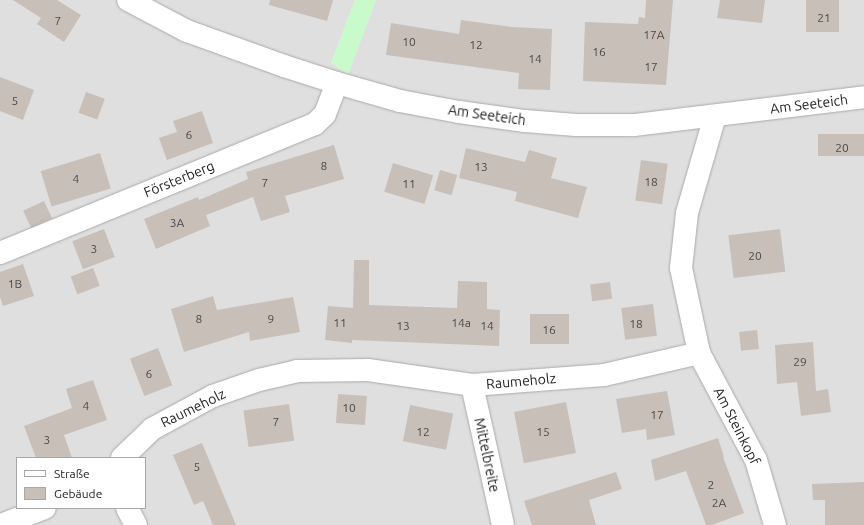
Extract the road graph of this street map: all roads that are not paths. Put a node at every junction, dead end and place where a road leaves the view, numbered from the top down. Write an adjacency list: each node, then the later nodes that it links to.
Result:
1 (128, 0): 2 (street, Am Seeteich)
2 (337, 83): 4 (street, Am Seeteich); 5 (street, Försterberg)
3 (864, 97): 4 (street, Am Seeteich)
4 (715, 116): 6 (street)
5 (0, 253)
6 (699, 353): 7 (street, Raumeholz); 14 (street, Am Steinkopf)
7 (472, 385): 8 (street, Raumeholz); 13 (street, Mittelbreite)
8 (123, 457)
9 (42, 509): 11 (street)
10 (128, 509): 12 (street)
11 (1, 525)
12 (136, 525)
13 (503, 525)
14 (775, 525)

